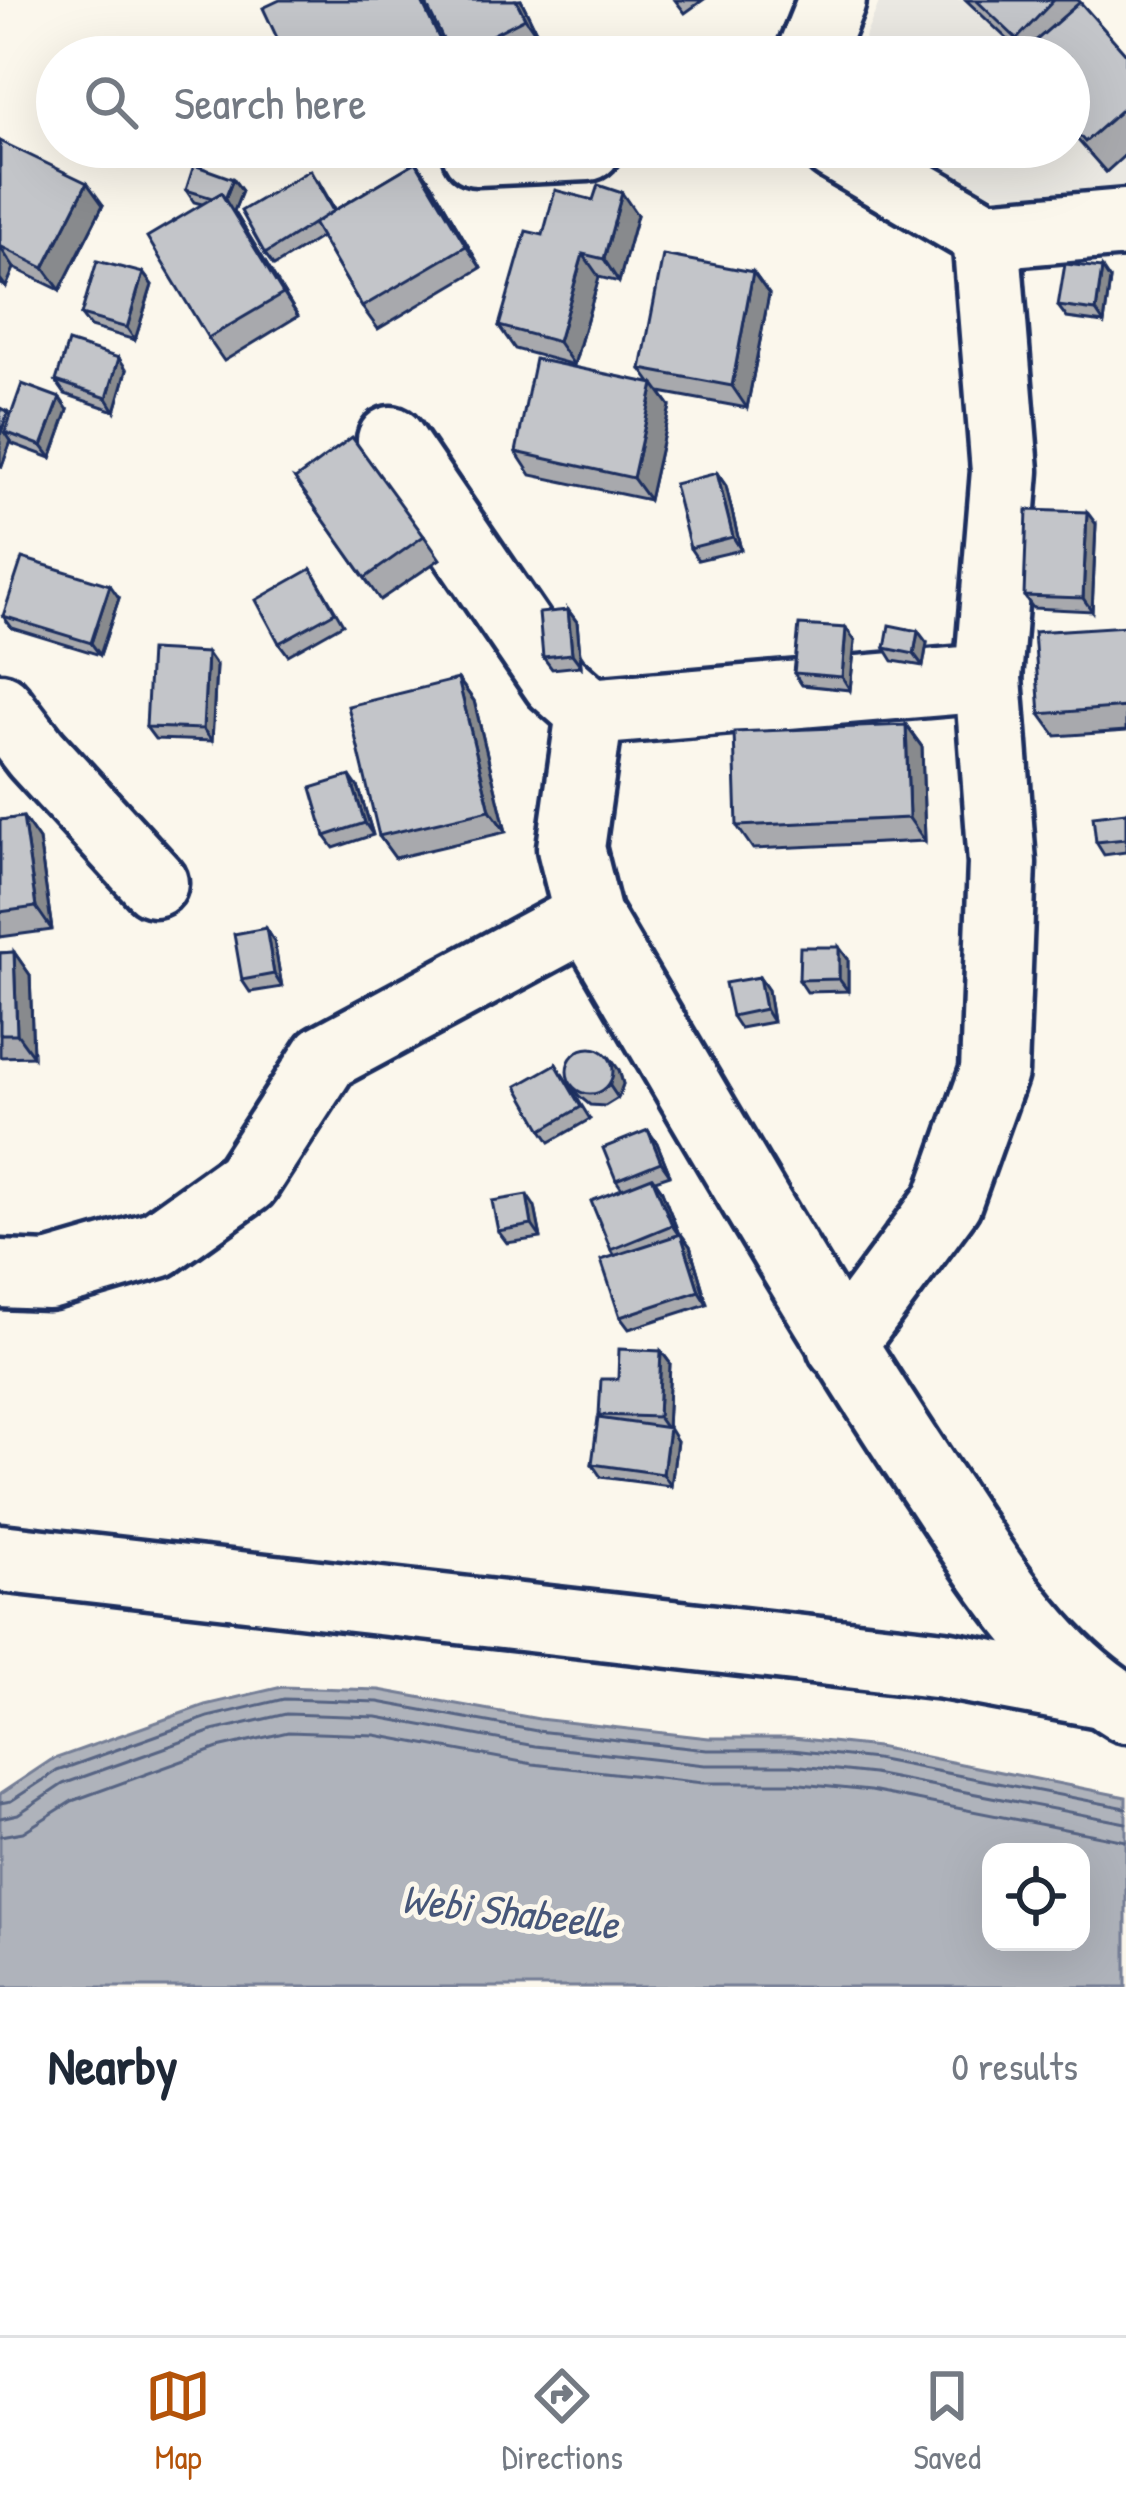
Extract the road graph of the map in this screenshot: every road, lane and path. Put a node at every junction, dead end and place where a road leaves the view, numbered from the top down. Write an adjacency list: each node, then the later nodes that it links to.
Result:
1 (832, 0): 2 (street)
2 (817, 36)
3 (871, 168): 5 (street)
4 (1126, 223): 5 (street)
5 (986, 236): 7 (street)
6 (391, 440): 9 (street)
7 (988, 678): 9 (street); 13 (street)
8 (0, 707): 10 (street)
9 (590, 712): 11 (street)
10 (154, 884)
11 (588, 916): 12 (street); 13 (street)
12 (0, 1274)
13 (841, 1346): 15 (street)
14 (0, 1558): 15 (street)
15 (1113, 1701)

